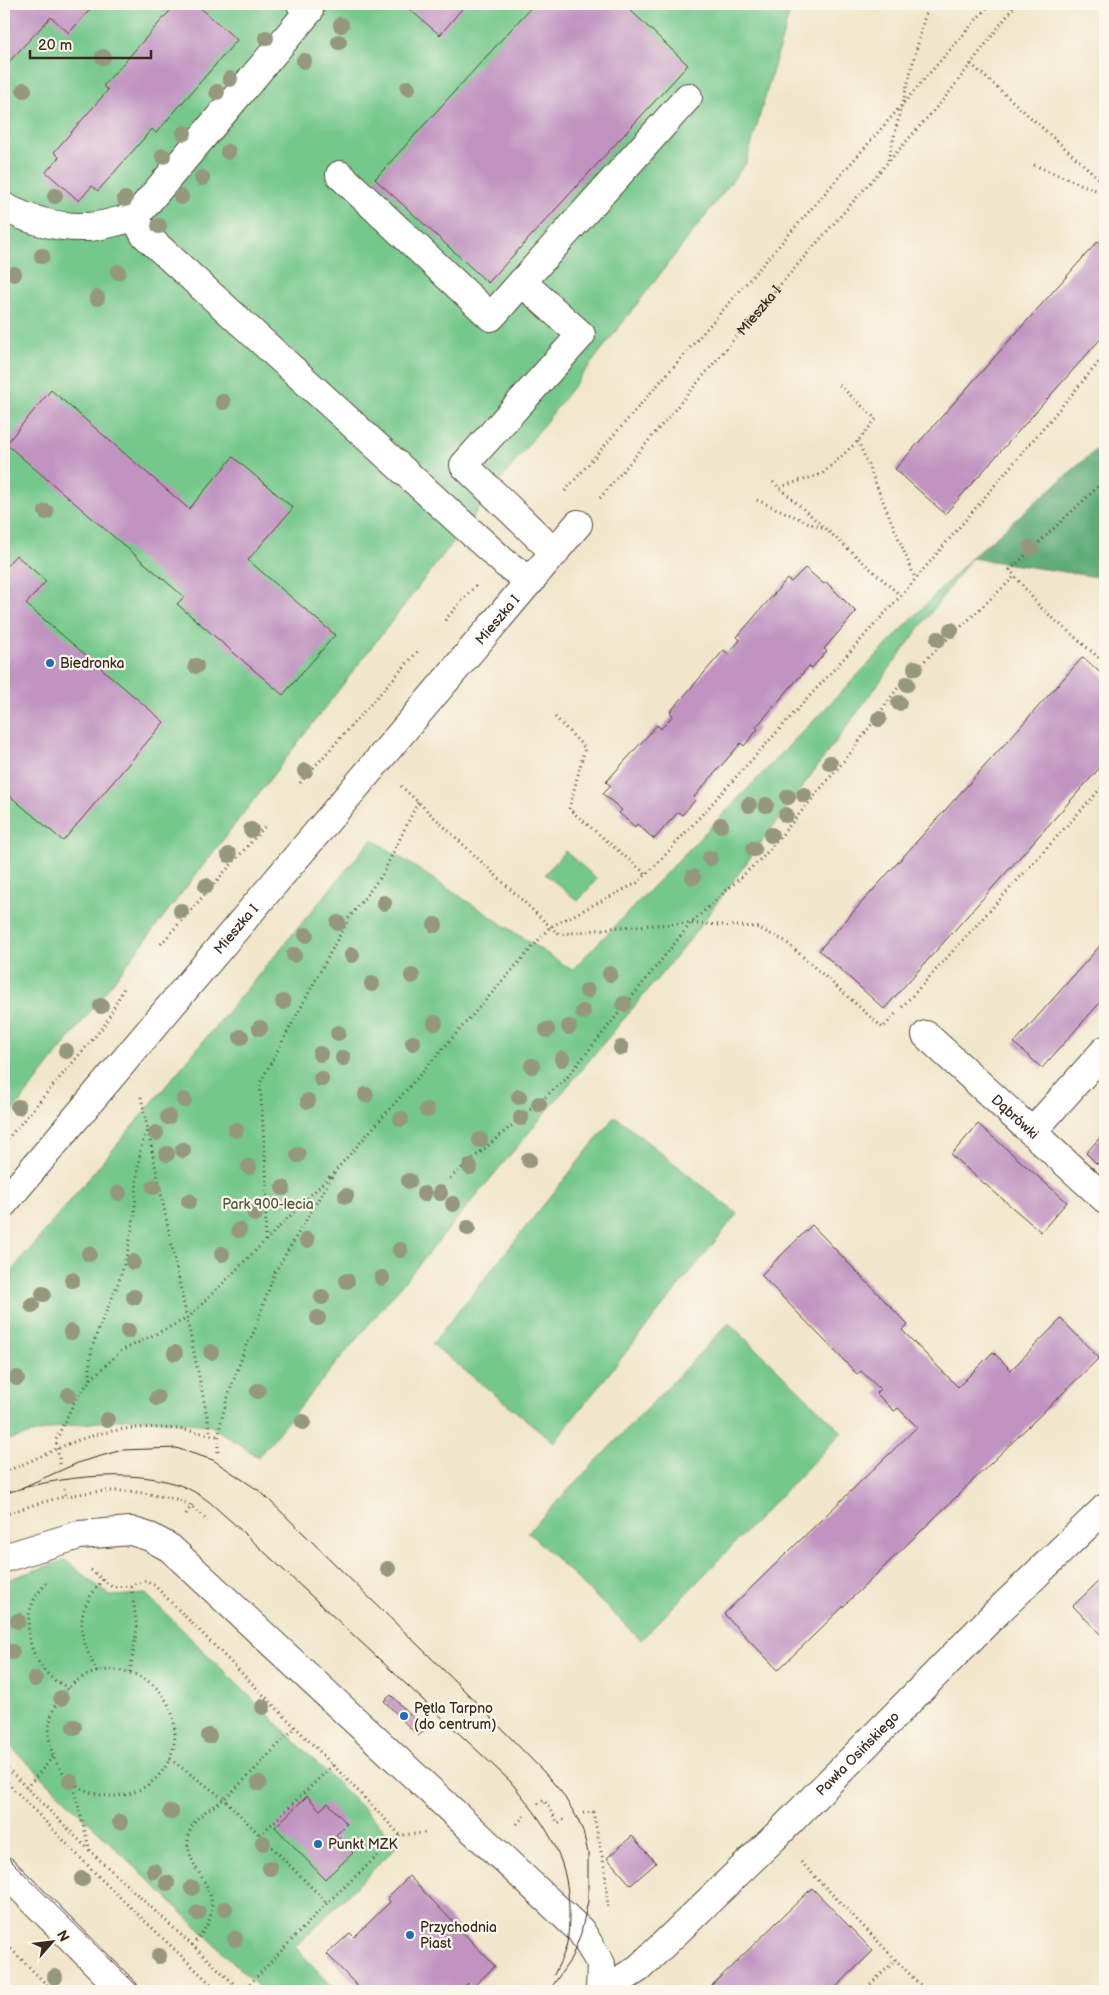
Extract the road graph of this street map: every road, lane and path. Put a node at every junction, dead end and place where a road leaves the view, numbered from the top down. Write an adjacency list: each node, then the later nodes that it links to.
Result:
1 (928, 4): 7 (path, Mieszka I)
2 (990, 4): 7 (path)
3 (1016, 4): 5 (path)
4 (309, 6): 14 (street)
5 (971, 64): 8 (path); 11 (path)
6 (688, 97): 15 (street)
7 (902, 105): 8 (path, Mieszka I); 22 (path)
8 (888, 160): 24 (path, Mieszka I)
9 (1034, 165): 12 (path)
10 (340, 175): 15 (street)
11 (1105, 184)
12 (1105, 194)
13 (4, 207): 14 (street)
14 (136, 217): 30 (street)
15 (522, 282): 26 (street)
16 (1105, 355): 28 (path)
17 (838, 384): 18 (path)
18 (858, 441): 21 (path); 28 (path)
19 (1105, 480): 27 (path)
20 (773, 482): 21 (path)
21 (780, 488): 25 (path)
22 (559, 498)
23 (757, 500): 25 (path)
24 (578, 524): 26 (street, Mieszka I)
25 (828, 531): 31 (path)
26 (555, 552): 30 (street, Mieszka I)
27 (1015, 576): 34 (path); 42 (path)
28 (916, 578): 31 (path)
29 (480, 580): 32 (path)
30 (531, 581): 55 (street, Mieszka I)
31 (900, 595): 41 (path)
32 (445, 620)
33 (419, 650): 37 (path)
34 (1105, 664)
35 (555, 717): 41 (path)
36 (394, 780): 39 (path)
37 (300, 783)
38 (1105, 784): 42 (path)
39 (418, 802): 43 (path); 56 (path)
40 (267, 824): 44 (path)
41 (646, 874): 43 (path)
42 (691, 923): 43 (path); 53 (path)
43 (550, 927): 52 (path)
44 (161, 944)
45 (125, 986): 51 (path)
46 (926, 1035): 50 (street, Dąbrówki)
47 (1105, 1050): 50 (street)
48 (140, 1094): 49 (path)
49 (147, 1129): 57 (path); 58 (path)
50 (1033, 1131): 54 (street, Dąbrówki)
51 (4, 1143)
52 (336, 1170): 56 (path); 60 (path)
53 (450, 1178)
54 (1105, 1200)
55 (4, 1203)
56 (265, 1241): 57 (path)
57 (188, 1318): 58 (path); 59 (path)
58 (91, 1379): 61 (path)
59 (211, 1435): 60 (path); 61 (path)
60 (217, 1436): 62 (path)
61 (57, 1450): 63 (path); 64 (path)
62 (218, 1452)
63 (60, 1464)
64 (4, 1472)
65 (194, 1502): 67 (path)
66 (1105, 1508): 93 (street, Pawła Osińskiego)
67 (186, 1514)
68 (4, 1558): 105 (street)
69 (88, 1564): 70 (path)
70 (103, 1580): 72 (path); 73 (path)
71 (47, 1581): 75 (path)
72 (131, 1586): 74 (path); 77 (path)
73 (97, 1672): 74 (path); 75 (path)
74 (130, 1672): 76 (path)
75 (69, 1688): 79 (path)
76 (174, 1722): 78 (path); 80 (path)
77 (296, 1727): 82 (path); 86 (path)
78 (178, 1728)
79 (53, 1757): 84 (path); 85 (path)
80 (170, 1759): 84 (path); 86 (path)
81 (4, 1765): 85 (path)
82 (333, 1765): 91 (path); 92 (path)
83 (4, 1779): 103 (path)
84 (71, 1782): 94 (path)
85 (26, 1788): 94 (path)
86 (224, 1799): 91 (path); 99 (path)
87 (538, 1804): 89 (path)
88 (583, 1813): 97 (path)
89 (564, 1820)
90 (427, 1833): 92 (path)
91 (260, 1836): 96 (path)
92 (400, 1836): 96 (path)
93 (776, 1836): 100 (path); 105 (street, Pawła Osińskiego)
94 (91, 1852): 99 (path)
95 (4, 1871): 102 (street)
96 (327, 1903): 104 (path)
97 (608, 1915)
98 (4, 1942): 101 (path)
99 (192, 1946): 104 (path)
100 (896, 1960): 106 (path); 107 (path)
101 (53, 1991)
102 (124, 1991)
103 (218, 1991)
104 (243, 1991)
105 (602, 1991)
106 (863, 1991)
107 (926, 1991)

